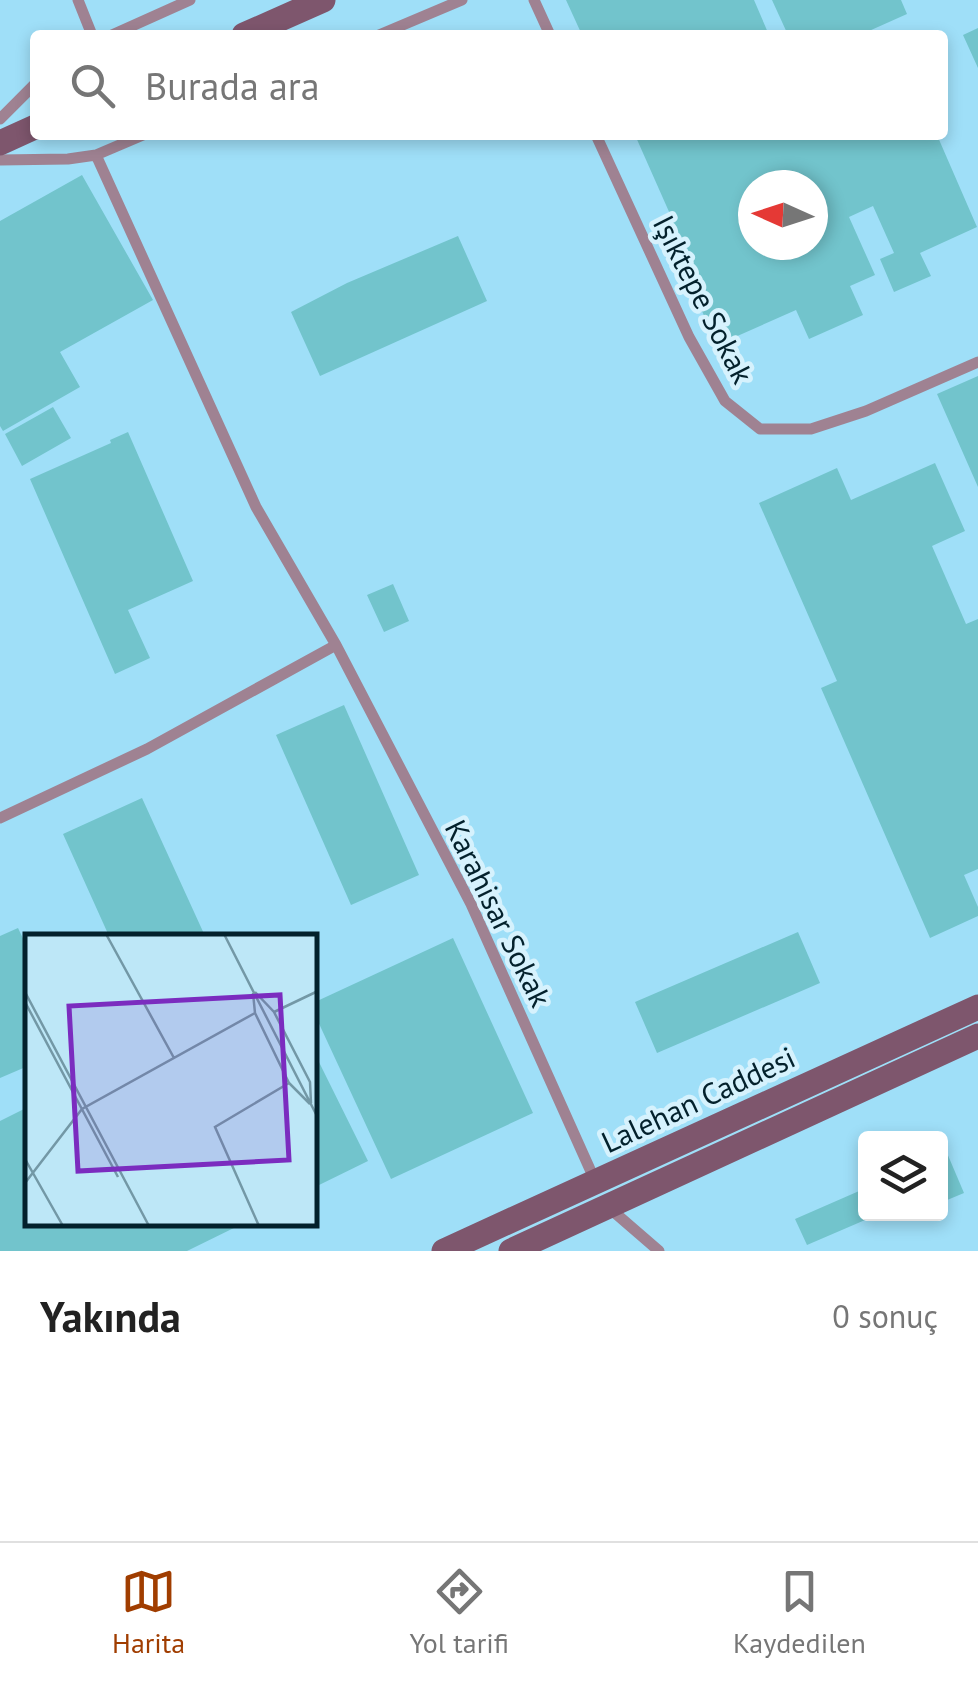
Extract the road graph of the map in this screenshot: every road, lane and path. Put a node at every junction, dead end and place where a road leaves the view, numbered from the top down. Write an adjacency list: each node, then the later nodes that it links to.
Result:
1 (78, 0): 6 (lane)
2 (190, 0): 7 (lane)
3 (323, 0): 8 (street)
4 (462, 0): 9 (lane)
5 (534, 0): 10 (lane)
6 (90, 30)
7 (123, 30)
8 (255, 30)
9 (392, 30)
10 (548, 30)
11 (30, 89): 12 (lane)
12 (0, 120)
13 (30, 129): 16 (street)
14 (131, 140): 17 (lane)
15 (598, 140): 19 (lane, Işıktepe Sokak)
16 (0, 143)
17 (96, 155): 18 (lane); 20 (lane, Karahisar Sokak)
18 (0, 160)
19 (978, 362)
20 (336, 645): 21 (lane); 24 (lane, Karahisar Sokak)
21 (0, 818)
22 (978, 1007): 24 (street, Lalehan Caddesi)
23 (978, 1036): 25 (street, Lalehan Caddesi)
24 (595, 1182): 25 (lane, Karahisar Sokak); 26 (street, Lalehan Caddesi)
25 (608, 1207): 27 (street, Lalehan Caddesi); 28 (lane)
26 (444, 1251)
27 (511, 1251)
28 (659, 1251)

